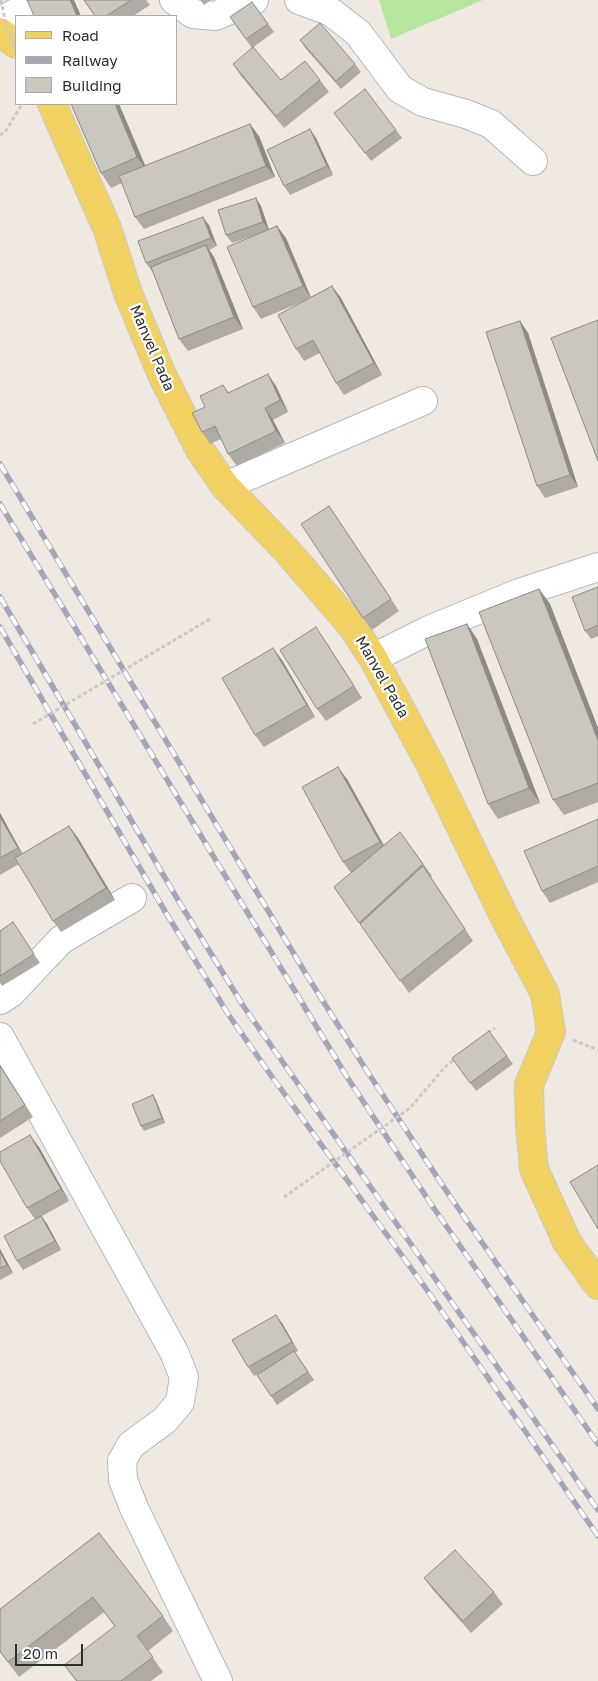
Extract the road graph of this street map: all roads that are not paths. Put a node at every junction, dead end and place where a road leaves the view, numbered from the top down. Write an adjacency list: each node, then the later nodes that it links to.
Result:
1 (174, 0): 2 (street)
2 (254, 0)
3 (299, 0): 7 (street)
4 (0, 32): 5 (main road)
5 (15, 43)
6 (52, 105): 9 (main road, Manvel Pada)
7 (533, 161)
8 (422, 401): 9 (street)
9 (225, 486): 11 (main road, Manvel Pada)
10 (598, 567): 11 (street)
11 (373, 658): 15 (main road, Manvel Pada)
12 (132, 898): 13 (street)
13 (0, 1000)
14 (0, 1037): 16 (street)
15 (598, 1285)
16 (218, 1681)

